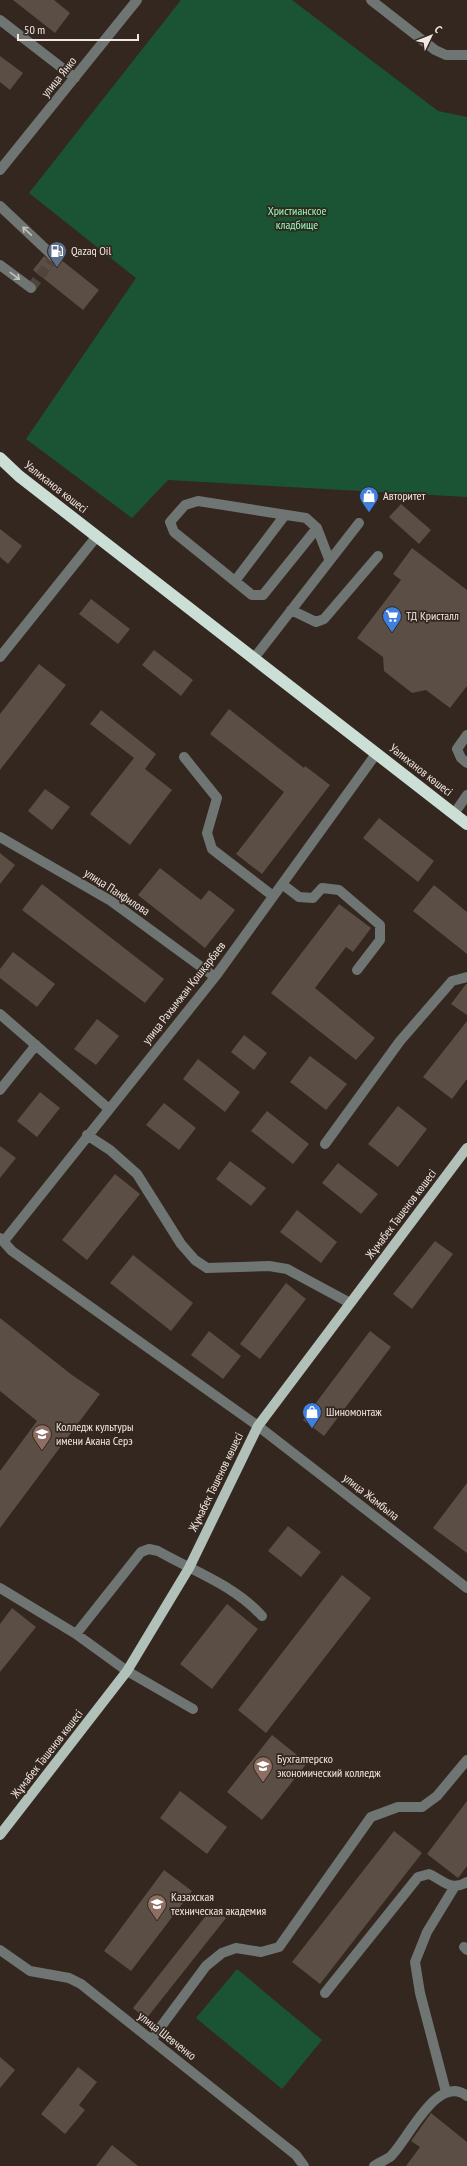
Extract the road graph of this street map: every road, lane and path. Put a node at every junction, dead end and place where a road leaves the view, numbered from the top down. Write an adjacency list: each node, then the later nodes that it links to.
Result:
1 (137, 0): 5 (street, улица Янко)
2 (370, 0): 4 (street)
3 (0, 20): 5 (street)
4 (467, 56)
5 (76, 78): 6 (street, улица Янко)
6 (0, 170)
7 (0, 206): 8 (street, one-way to 7)
8 (54, 257)
9 (0, 265): 10 (street, one-way to 10)
10 (31, 288)
11 (0, 459): 15 (highway, Уәлиханов көшесі); 20 (highway)
12 (285, 515): 14 (street); 18 (street); 18 (street)
13 (359, 523): 17 (street)
14 (317, 528): 17 (street); 18 (street)
15 (97, 536): 21 (street); 23 (highway, Уәлиханов көшесі)
16 (378, 556): 19 (street)
17 (329, 559): 19 (street)
18 (235, 581)
19 (291, 610): 20 (street)
20 (258, 653): 27 (highway)
21 (0, 657)
22 (467, 735): 25 (street)
23 (376, 754): 28 (highway, Уәлиханов көшесі); 30 (street, улица Рахымжан Қошқарбаев)
24 (184, 757): 31 (street)
25 (467, 763)
26 (467, 795): 27 (street)
27 (462, 811)
28 (467, 824)
29 (0, 837): 33 (street, улица Панфилова)
30 (282, 884): 31 (street, улица Рахымжан Қошқарбаев); 32 (street)
31 (273, 896): 33 (street, улица Рахымжан Қошқарбаев)
32 (357, 970)
33 (215, 977): 38 (street, улица Рахымжан Қошқарбаев)
34 (467, 977): 40 (street)
35 (0, 1014): 36 (street)
36 (36, 1045): 37 (street); 38 (street)
37 (0, 1090)
38 (109, 1108): 39 (street, улица Рахымжан Қошқарбаев)
39 (87, 1135): 42 (street, улица Рахымжан Қошқарбаев); 43 (street)
40 (325, 1144)
41 (467, 1148): 43 (main road, Жұмабек Тәшенов көшесі)
42 (2, 1239): 44 (street, улица Жамбыла)
43 (350, 1303): 44 (main road, Жұмабек Тәшенов көшесі)
44 (258, 1426): 45 (main road, Жұмабек Тәшенов көшесі); 47 (street, улица Жамбыла)
45 (189, 1568): 48 (street); 49 (street); 50 (main road, Жұмабек Тәшенов көшесі)
46 (0, 1588): 49 (street)
47 (467, 1588)
48 (262, 1616)
49 (76, 1634): 50 (street)
50 (127, 1671): 51 (street); 53 (main road, Жұмабек Тәшенов көшесі)
51 (193, 1709)
52 (467, 1760): 58 (street)
53 (0, 1835)
54 (467, 1882): 55 (street)
55 (455, 1886): 57 (street); 59 (street)
56 (0, 1950): 58 (street, улица Шевченко)
57 (325, 1993)
58 (151, 2040): 61 (street, улица Шевченко)
59 (446, 2092): 60 (street); 64 (street)
60 (467, 2096)
61 (296, 2155): 62 (street); 63 (street, улица Шевченко)
62 (298, 2166)
63 (304, 2166)
64 (374, 2166)

